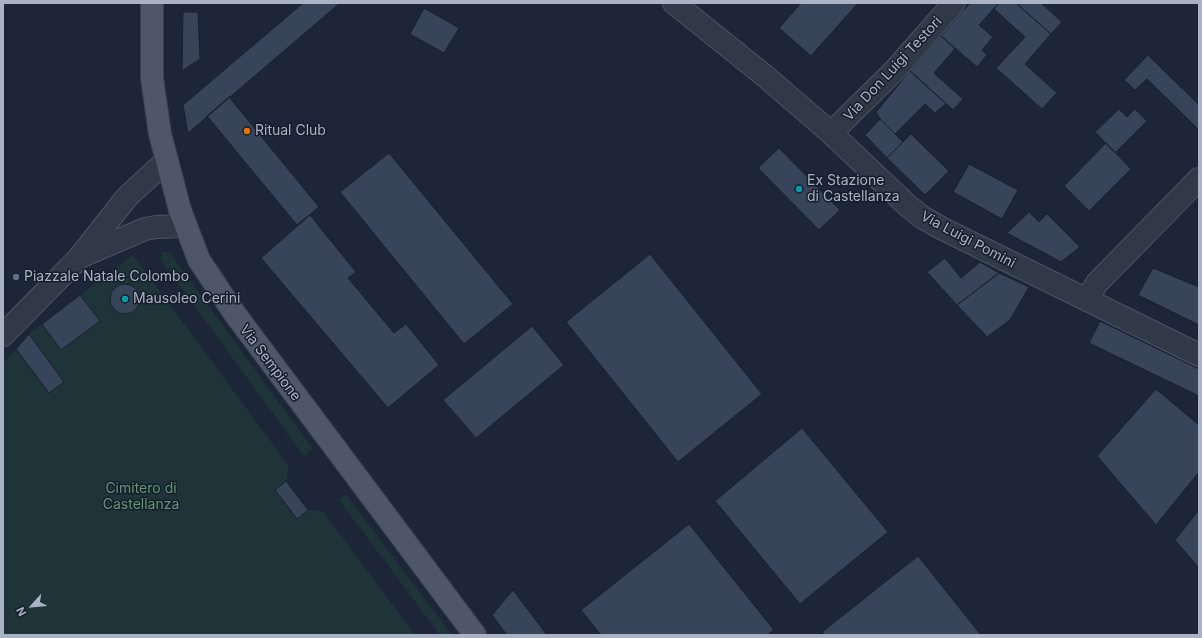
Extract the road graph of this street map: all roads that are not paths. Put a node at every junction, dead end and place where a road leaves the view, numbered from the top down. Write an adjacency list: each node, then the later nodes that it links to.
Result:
1 (152, 3): 5 (main road, Via Sempione)
2 (674, 3): 4 (street, Via Luigi Pomini)
3 (954, 3): 4 (street, Via Don Luigi Testori)
4 (831, 133): 9 (street, Via Luigi Pomini)
5 (166, 161): 7 (main road, Via Sempione); 8 (street)
6 (1199, 179): 9 (street)
7 (185, 226): 8 (street); 12 (main road, Via Sempione)
8 (79, 258): 10 (street)
9 (1087, 300): 11 (street, Via Luigi Pomini)
10 (3, 335)
11 (1199, 355)
12 (475, 635)

